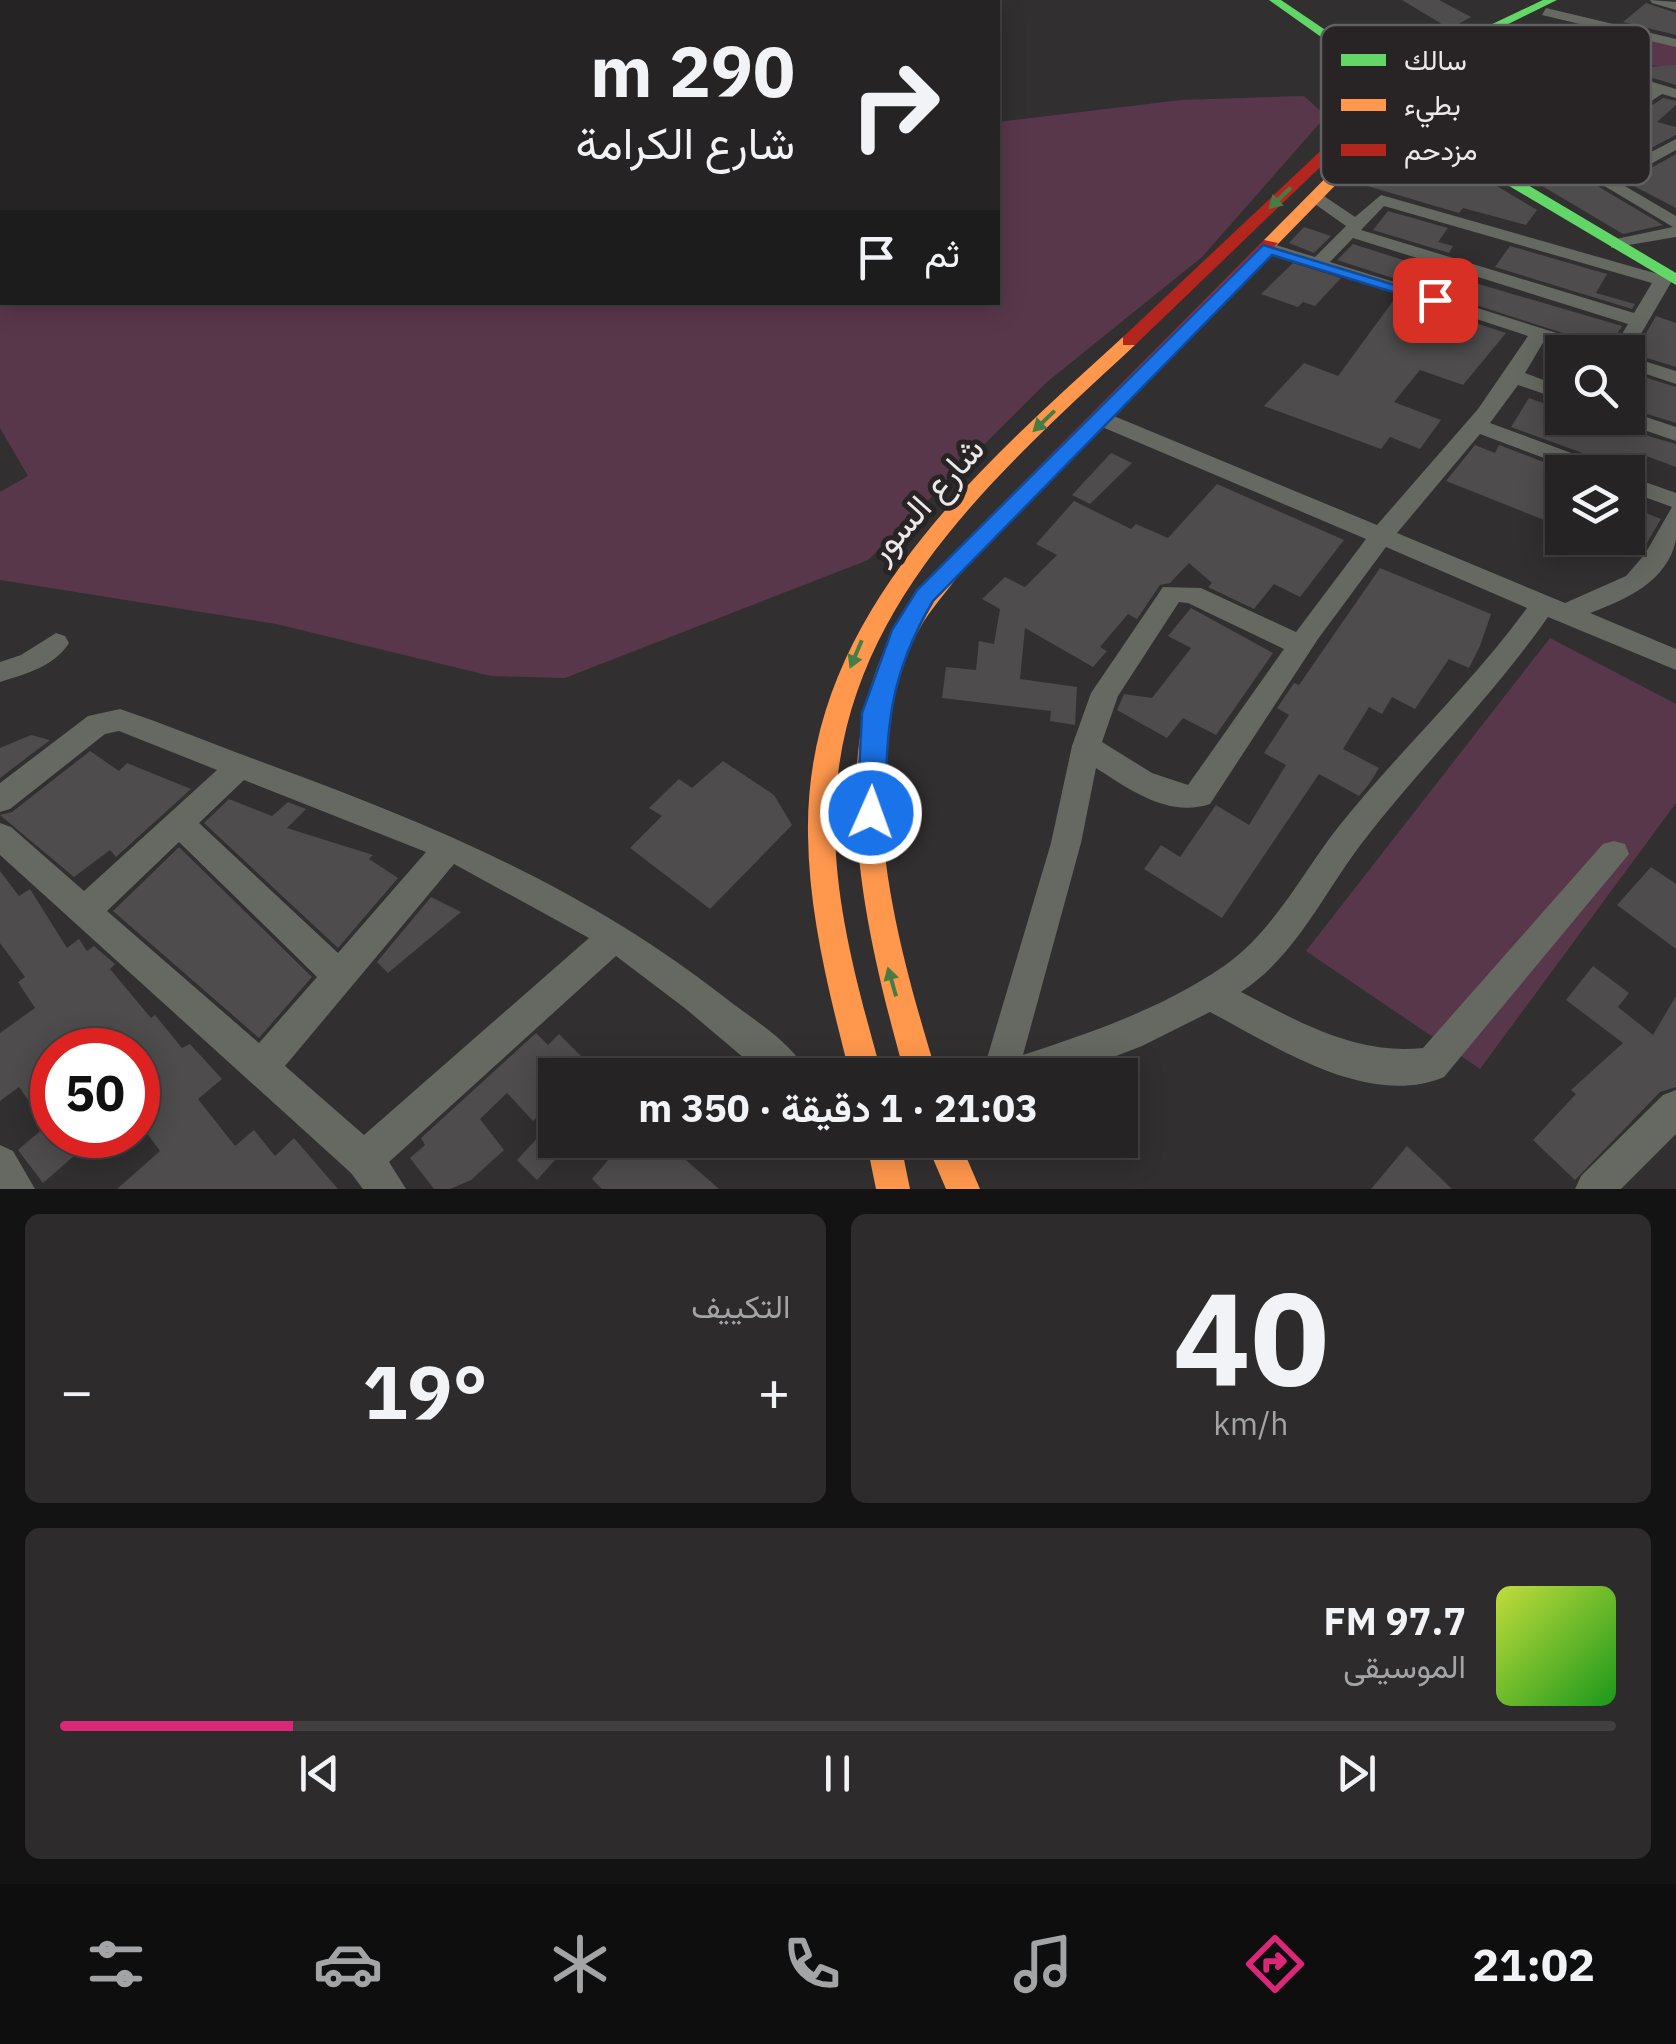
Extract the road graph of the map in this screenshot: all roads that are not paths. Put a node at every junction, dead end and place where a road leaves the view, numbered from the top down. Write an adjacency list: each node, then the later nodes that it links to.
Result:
1 (1252, 0): 15 (main road)
2 (1274, 0): 14 (main road)
3 (1568, 0): 5 (main road)
4 (1656, 0): 6 (street)
5 (1549, 6): 7 (street); 8 (main road); 9 (main road)
6 (1676, 6)
7 (1589, 22): 10 (street); 11 (street)
8 (1505, 25)
9 (1520, 25)
10 (1585, 25)
11 (1602, 25)
12 (1651, 36): 13 (street)
13 (1676, 42)
14 (1321, 48)
15 (1321, 53)
16 (1676, 144): 17 (street)
17 (1651, 158)
18 (1321, 160): 64 (main road, شارع السور, one-way to 64)
19 (1332, 185): 22 (main road, شارع السور)
20 (1521, 185): 26 (main road)
21 (1611, 185): 23 (street)
22 (1318, 199): 24 (street); 27 (main road, شارع السور)
23 (1676, 223)
24 (1355, 230): 28 (street); 29 (street); 30 (street)
25 (1676, 232): 26 (street)
26 (1617, 244): 29 (main road)
27 (1269, 248): 28 (street); 38 (main road, شارع السور)
28 (1319, 263): 31 (street)
29 (1668, 278): 30 (street)
30 (1636, 320): 33 (street)
31 (1539, 332): 32 (street); 35 (street)
32 (1548, 335)
33 (1628, 335)
34 (1645, 368): 36 (street)
35 (1516, 378): 37 (street); 40 (street)
36 (1676, 378)
37 (1545, 388)
38 (1102, 420): 46 (street); 65 (main road, شارع السور, one-way to 38)
39 (1645, 422): 41 (street)
40 (1473, 424): 42 (street); 46 (street)
41 (1676, 434)
42 (1556, 455)
43 (1645, 489): 44 (street)
44 (1676, 501)
45 (1676, 514): 47 (street)
46 (1380, 538): 47 (street); 49 (street)
47 (1552, 610): 50 (street); 62 (street)
48 (56, 643): 51 (street)
49 (1299, 645): 52 (street); 52 (street)
50 (1676, 660)
51 (0, 672)
52 (1086, 746): 66 (street)
53 (238, 768): 54 (street); 55 (street); 57 (street)
54 (0, 800)
55 (179, 823): 59 (street); 61 (street)
56 (0, 836): 59 (street)
57 (448, 848): 60 (street); 61 (street)
58 (1614, 854): 62 (street)
59 (86, 910): 68 (street)
60 (615, 936): 63 (street); 71 (street)
61 (339, 976): 68 (street)
62 (1209, 994): 67 (street)
63 (770, 1058)
64 (862, 1058)
65 (915, 1058)
66 (1005, 1058)
67 (1066, 1058)
68 (262, 1067): 71 (street)
69 (1676, 1108): 74 (street)
70 (950, 1158): 73 (main road)
71 (364, 1160): 72 (street)
72 (387, 1189)
73 (963, 1189)
74 (1594, 1189)

